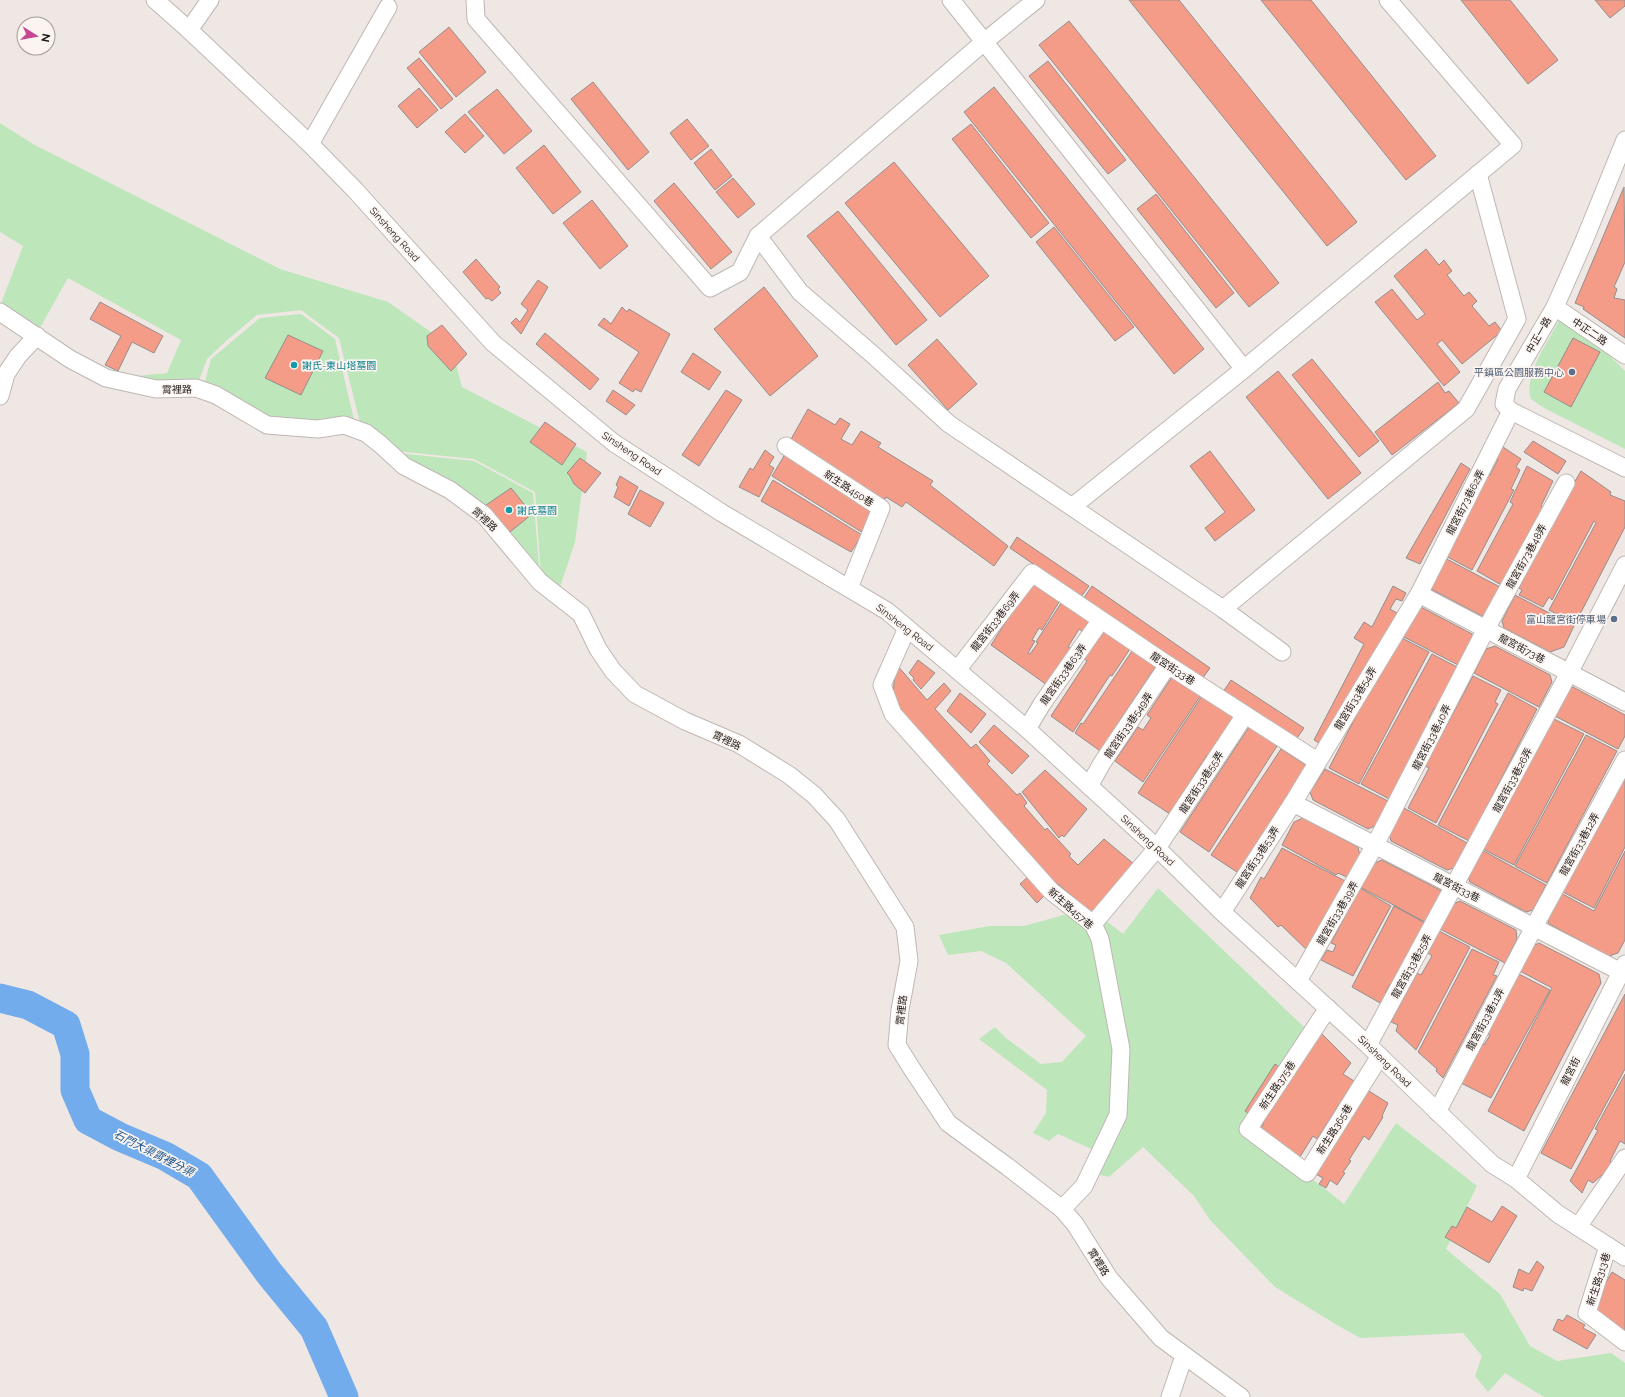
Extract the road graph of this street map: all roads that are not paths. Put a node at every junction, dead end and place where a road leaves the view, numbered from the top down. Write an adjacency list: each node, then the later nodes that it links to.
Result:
1 (155, 0): 8 (street, Sinsheng Road)
2 (210, 0): 8 (street)
3 (475, 0): 13 (street)
4 (951, 0): 9 (street)
5 (1036, 0): 9 (street)
6 (1388, 0): 12 (street)
7 (388, 7): 11 (street)
8 (189, 30): 11 (street, Sinsheng Road)
9 (984, 42): 13 (street); 18 (street)
10 (1625, 140): 14 (street, 中正一路)
11 (310, 144): 27 (street, Sinsheng Road)
12 (1478, 174): 18 (street); 29 (street)
13 (758, 236): 24 (street)
14 (1555, 307): 17 (street, 中正二路); 20 (street, 中正一路)
15 (0, 312): 16 (street, 霄裡路)
16 (37, 336): 19 (street); 58 (street, 霄裡路)
17 (1625, 355)
18 (1244, 369): 24 (street)
19 (0, 396)
20 (1511, 411): 22 (street); 28 (street, 龍宮街73巷62弄)
21 (786, 446): 27 (street, 新生路450巷)
22 (1625, 468)
23 (1566, 483): 32 (street, 龍宮街73巷48弄)
24 (1072, 507): 29 (street)
25 (1625, 565): 36 (street, 龍宮街33巷26弄)
26 (1032, 573): 30 (street, 龍宮街33巷); 35 (street, 龍宮街33巷69弄)
27 (849, 588): 31 (street, Sinsheng Road)
28 (1419, 594): 32 (street, 龍宮街73巷); 41 (street, 龍宮街33巷54弄)
29 (1223, 609): 33 (street)
30 (1101, 620): 34 (street, 龍宮街33巷); 39 (street, 龍宮街33巷63弄)
31 (907, 628): 35 (street, Sinsheng Road); 48 (street, 新生路457巷)
32 (1486, 629): 36 (street, 龍宮街73巷); 44 (street, 龍宮街33巷40弄)
33 (1282, 652)
34 (1168, 665): 38 (street, 龍宮街33巷); 42 (street, 龍宮街33巷549弄)
35 (958, 669): 39 (street, Sinsheng Road)
36 (1569, 673): 37 (street, 龍宮街73巷); 46 (street, 龍宮街33巷26弄)
37 (1625, 702)
38 (1245, 715): 41 (street, 龍宮街33巷); 45 (street, 龍宮街33巷55弄)
39 (1026, 728): 42 (street, Sinsheng Road)
40 (1625, 760): 49 (street, 龍宮街33巷12弄)
41 (1316, 761): 43 (street, 龍宮街33巷54弄)
42 (1090, 786): 45 (street, Sinsheng Road)
43 (1293, 803): 44 (street, 龍宮街33巷); 47 (street, 龍宮街33巷53弄)
44 (1375, 844): 46 (street, 龍宮街33巷); 51 (street, 龍宮街33巷39弄)
45 (1157, 848): 47 (street, Sinsheng Road); 48 (street, 龍宮街33巷55弄)
46 (1454, 886): 49 (street, 龍宮街33巷); 53 (street, 龍宮街33巷25弄)
47 (1222, 912): 51 (street, Sinsheng Road)
48 (1093, 924): 58 (street, 新生路457巷)
49 (1534, 927): 50 (street, 龍宮街33巷); 54 (street, 龍宮街33巷11弄)
50 (1624, 970): 57 (street, 龍宮街)
51 (1298, 981): 52 (street, Sinsheng Road)
52 (1328, 1008): 53 (street, Sinsheng Road); 55 (street, 新生路375巷)
53 (1374, 1051): 54 (street, Sinsheng Road); 55 (street, 新生路365巷)
54 (1437, 1112): 57 (street, Sinsheng Road)
55 (1279, 1153)
56 (1625, 1158): 59 (street)
57 (1516, 1179): 59 (street, Sinsheng Road)
58 (1062, 1209): 63 (street, 霄裡路)
59 (1578, 1227): 60 (street, Sinsheng Road)
60 (1608, 1246): 61 (street, Sinsheng Road); 62 (street, 新生路313巷)
61 (1625, 1257)
62 (1625, 1342)
63 (1184, 1356): 64 (street); 65 (street, 霄裡路)
64 (1170, 1397)
65 (1241, 1397)

